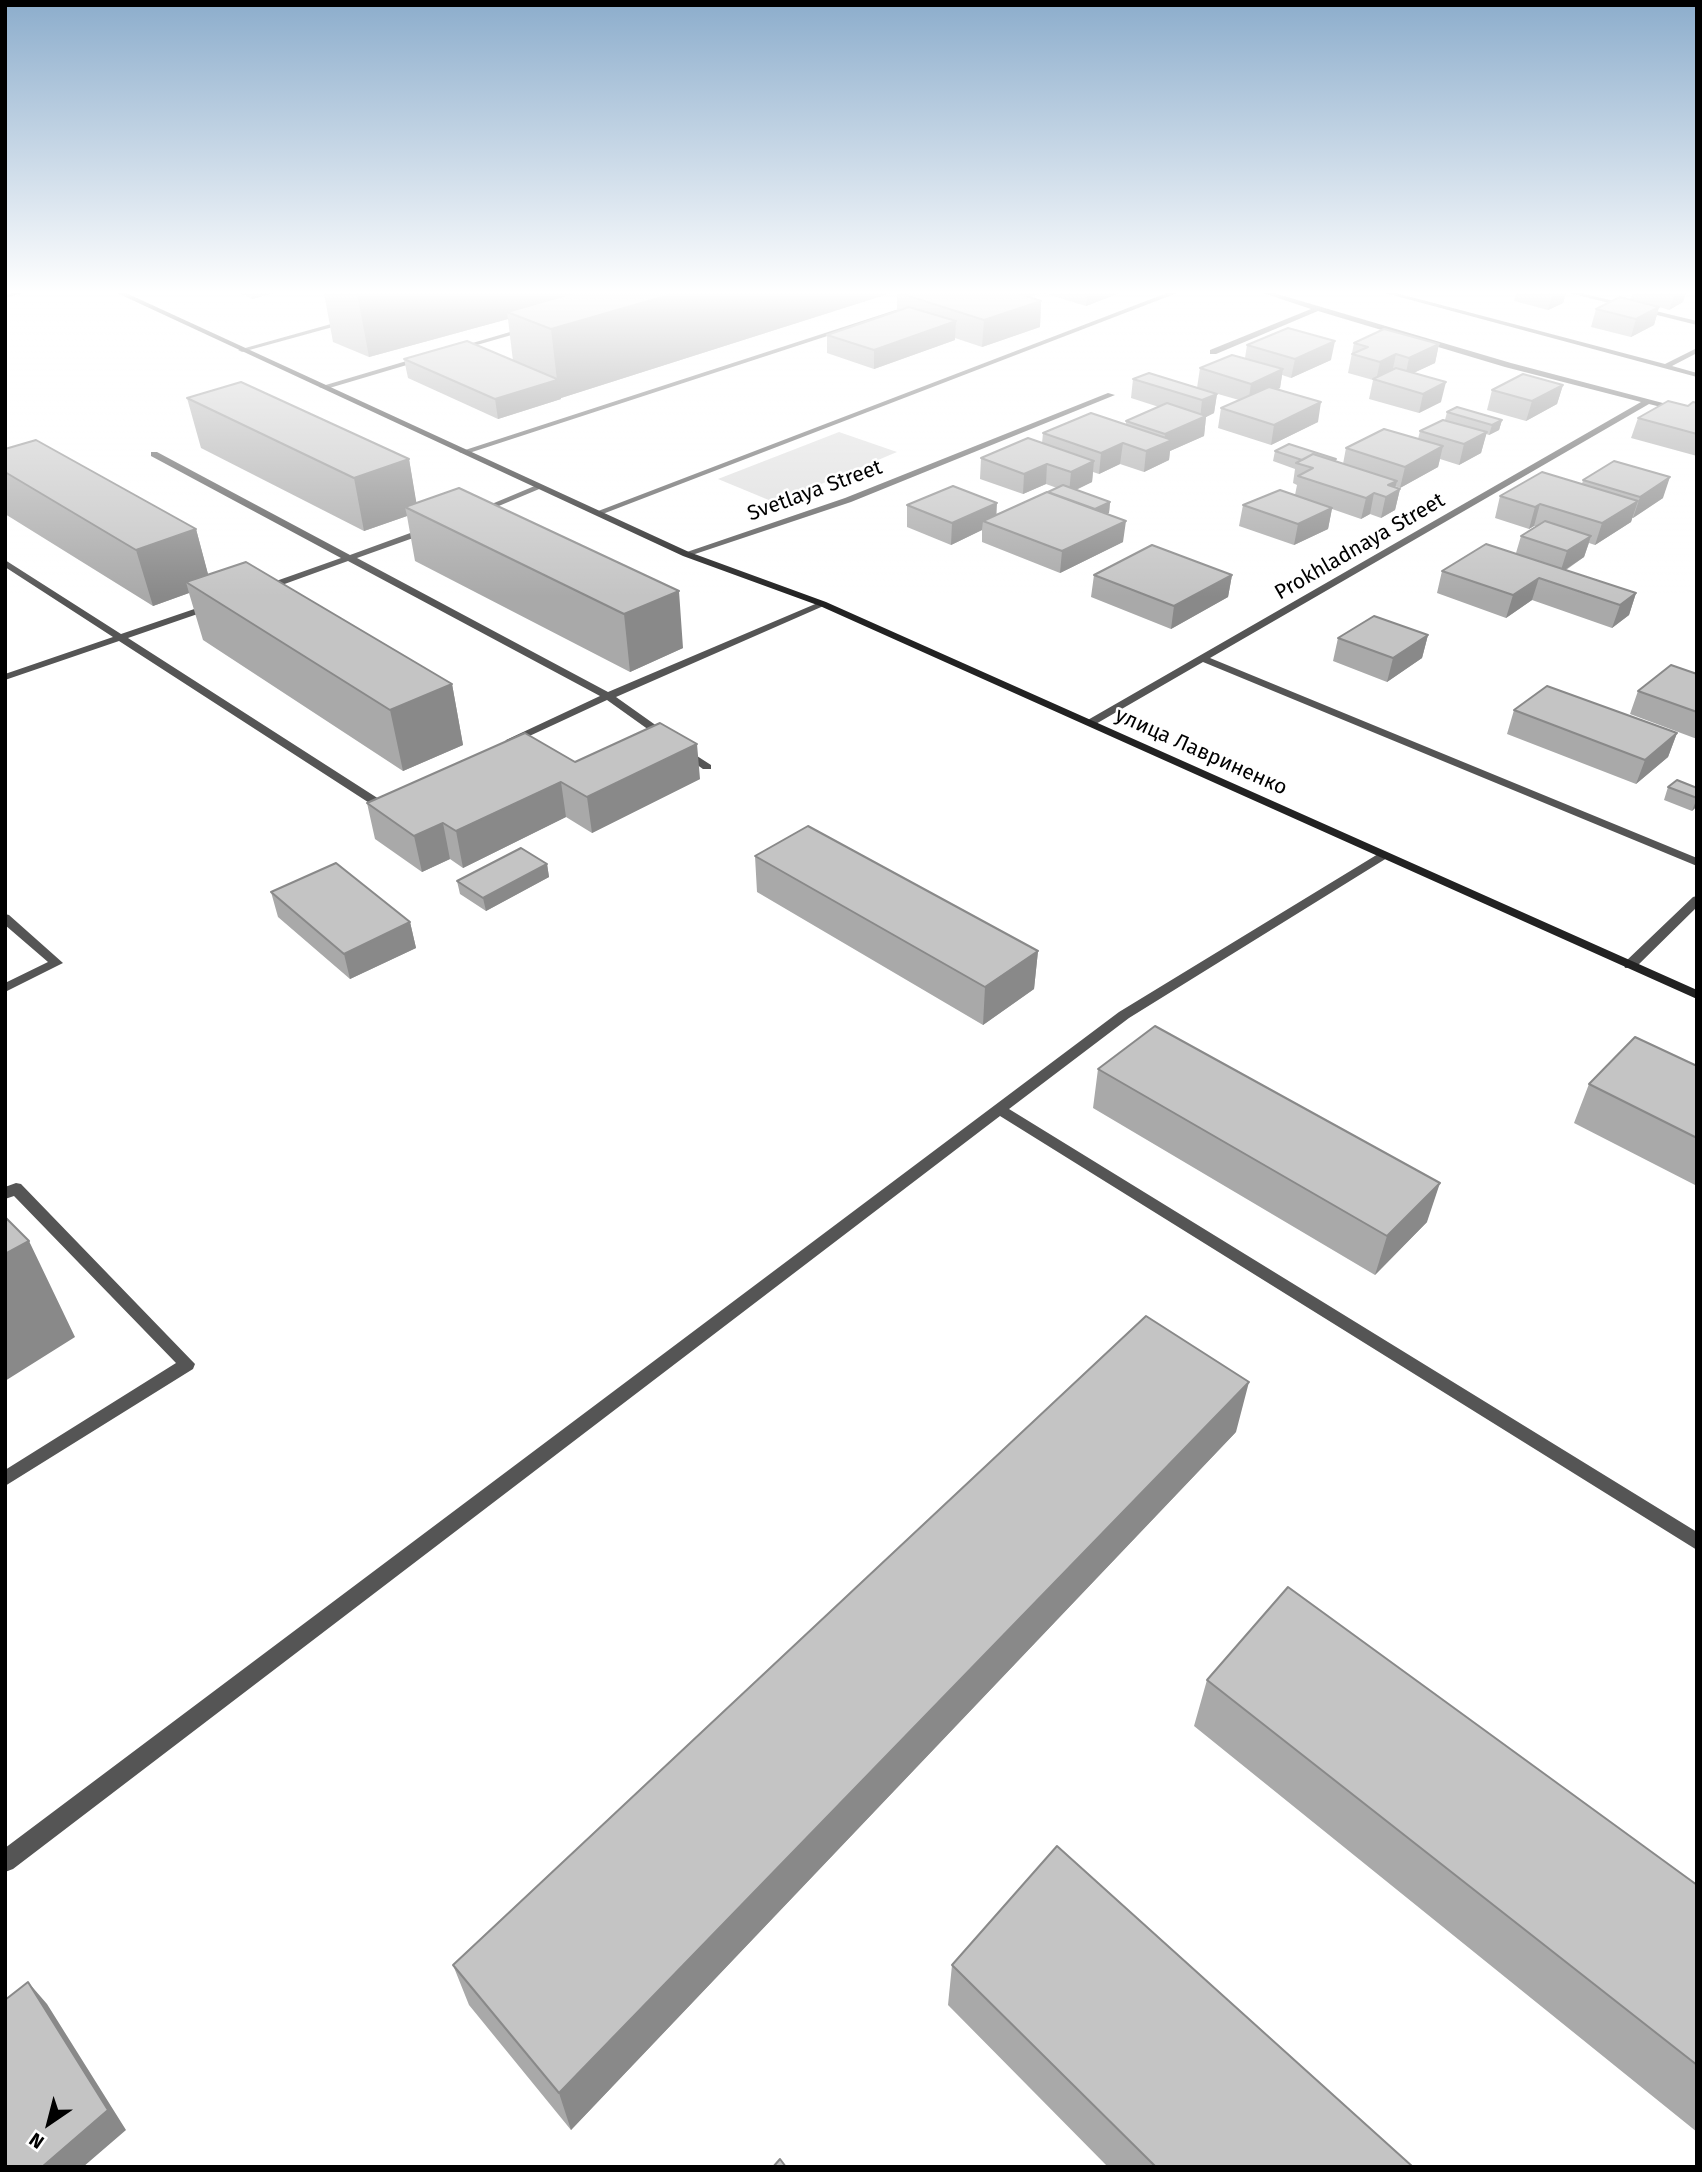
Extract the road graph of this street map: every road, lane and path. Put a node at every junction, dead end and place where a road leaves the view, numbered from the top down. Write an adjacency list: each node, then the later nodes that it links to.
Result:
1 (339, 394): 8 (street, улица Лавриненко)
2 (641, 394): 8 (street)
3 (908, 394): 11 (street)
4 (1622, 394): 6 (street)
5 (1111, 395): 14 (street, Svetlaya Street)
6 (1648, 401): 7 (street); 21 (street, Prokhladnaya Street)
7 (1697, 414)
8 (463, 452): 10 (street, улица Лавриненко)
9 (154, 454): 15 (street)
10 (540, 487): 11 (street, улица Лавриненко); 12 (street)
11 (597, 513): 14 (street, улица Лавриненко)
12 (463, 516)
13 (438, 526): 15 (street)
14 (686, 554): 19 (street, улица Лавриненко)
15 (348, 560): 17 (street); 23 (street)
16 (5, 563): 20 (street)
17 (260, 590)
18 (222, 603): 20 (street)
19 (823, 604): 23 (street); 24 (street, улица Лавриненко)
20 (121, 637): 22 (street); 27 (street)
21 (1202, 658): 24 (street, Prokhladnaya Street); 29 (street)
22 (5, 677)
23 (608, 696): 25 (street); 26 (street)
24 (1090, 723): 28 (street, улица Лавриненко)
25 (499, 747)
26 (708, 767)
27 (402, 792)
28 (1383, 855): 32 (street, улица Лавриненко); 35 (street)
29 (1697, 862)
30 (1697, 900): 32 (street)
31 (5, 918): 33 (street)
32 (1630, 965): 34 (street, улица Лавриненко)
33 (5, 988)
34 (1697, 995)
35 (1000, 1110): 38 (street); 39 (street)
36 (5, 1194): 37 (street)
37 (5, 1479)
38 (1697, 1542)
39 (5, 1861)

